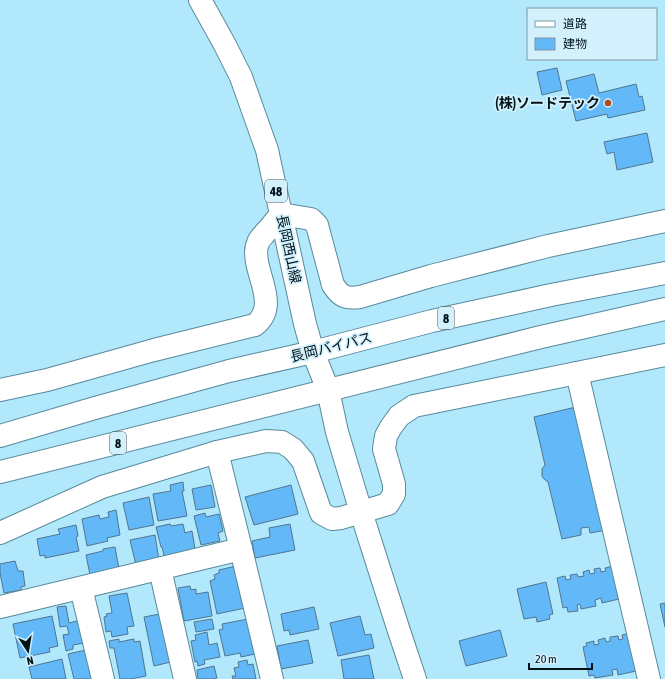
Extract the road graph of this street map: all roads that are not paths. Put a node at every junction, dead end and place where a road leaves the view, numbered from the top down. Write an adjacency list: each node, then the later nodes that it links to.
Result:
1 (200, 0): 2 (main road, 長岡西山線 / 48)
2 (281, 214): 3 (main road); 6 (main road, 長岡西山線 / 48); 9 (main road)
3 (665, 220)
4 (665, 273): 6 (main road, 長岡バイパス / 8)
5 (665, 309): 10 (main road, 8)
6 (313, 352): 10 (main road, 長岡西山線 / 48); 11 (main road, 長岡バイパス / 8)
7 (665, 355): 8 (main road)
8 (577, 373): 14 (main road); 24 (main road)
9 (0, 390)
10 (328, 390): 13 (main road, 8); 14 (main road, 長岡西山線)
11 (0, 436)
12 (217, 452): 14 (main road); 15 (main road); 16 (main road)
13 (0, 472)
14 (361, 512): 23 (main road, 長岡西山線)
15 (0, 533)
16 (241, 549): 17 (main road); 22 (main road)
17 (160, 569): 18 (main road); 21 (main road)
18 (81, 588): 19 (main road); 20 (main road)
19 (0, 608)
20 (103, 679)
21 (185, 679)
22 (272, 679)
23 (415, 679)
24 (649, 679)

